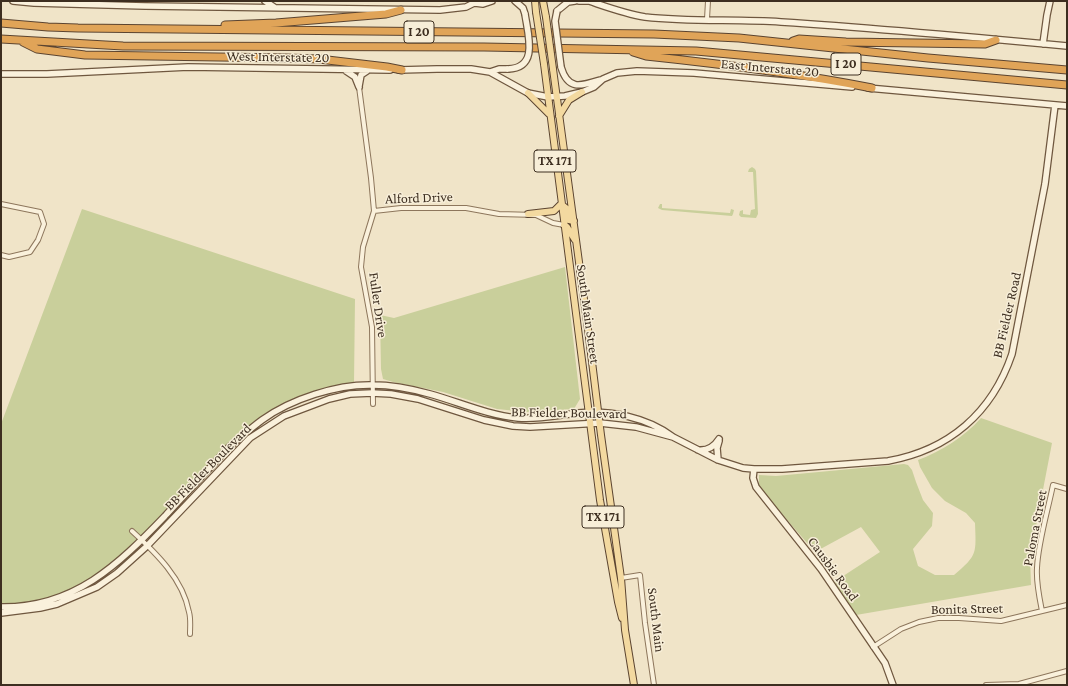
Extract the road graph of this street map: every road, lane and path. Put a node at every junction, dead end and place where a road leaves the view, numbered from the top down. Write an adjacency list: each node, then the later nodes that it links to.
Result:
1 (13, 1): 14 (street)
2 (250, 1): 14 (street)
3 (265, 1): 15 (street)
4 (492, 1): 13 (street)
5 (515, 1): 31 (street, bridge)
6 (535, 1): 39 (main road, South Main Street / TX 171, bridge)
7 (543, 1): 40 (main road, South Main Street / TX 171, bridge)
8 (575, 1): 33 (street, bridge)
9 (578, 1): 10 (street)
10 (590, 1): 17 (street)
11 (708, 1): 17 (street)
12 (1050, 1): 24 (street)
13 (476, 2): 16 (street)
14 (242, 7): 15 (street)
15 (276, 8): 16 (street)
16 (401, 10): 19 (highway)
17 (707, 19): 21 (street)
18 (1, 23): 19 (highway, I 20)
19 (196, 29): 23 (highway, I 20)
20 (1, 39): 22 (highway, I 20)
21 (996, 40): 23 (highway); 24 (street)
22 (19, 41): 26 (highway, I 20); 29 (highway)
23 (786, 43): 30 (highway, I 20)
24 (1043, 44): 25 (street)
25 (1067, 46)
26 (625, 49): 34 (highway, I 20); 36 (highway)
27 (344, 70): 28 (street, West Interstate 20); 32 (street, West Interstate 20); 35 (street)
28 (368, 70): 29 (street, West Interstate 20); 35 (street)
29 (402, 70): 31 (street, West Interstate 20)
30 (1067, 70)
31 (490, 72): 38 (street, West Interstate 20)
32 (1, 74)
33 (603, 80): 36 (street, East Interstate 20); 37 (street, East Interstate 20)
34 (1067, 85)
35 (359, 87): 47 (street, Alford Drive)
36 (872, 88): 41 (street, East Interstate 20)
37 (582, 92): 40 (street, East Interstate 20); 44 (main road)
38 (528, 93): 39 (street, West Interstate 20); 43 (main road)
39 (548, 97): 40 (street, East Interstate 20); 43 (main road, South Main Street / TX 171)
40 (556, 97): 44 (main road, South Main Street / TX 171)
41 (1055, 105): 42 (street, East Interstate 20); 63 (street, BB Fielder Road)
42 (1067, 106)
43 (549, 114): 46 (main road, South Main Street / TX 171)
44 (559, 116): 49 (main road, South Main Street / TX 171)
45 (1, 204): 52 (street)
46 (561, 204): 48 (main road); 49 (main road); 50 (main road, South Main Street / TX 171)
47 (374, 211): 48 (street, Alford Drive); 53 (street, Fuller Drive)
48 (528, 214): 50 (street, Alford Drive)
49 (574, 221): 51 (main road, South Main Street / TX 171)
50 (564, 225): 51 (main road); 56 (main road, South Main Street / TX 171)
51 (577, 243): 57 (main road, South Main Street / TX 171)
52 (1, 254)
53 (373, 385): 54 (street, Fuller Drive); 56 (street, BB Fielder Boulevard); 66 (street, BB Fielder Boulevard)
54 (372, 393): 55 (street, Fuller Drive); 58 (street, BB Fielder Boulevard); 67 (street, BB Fielder Boulevard)
55 (373, 404)
56 (589, 413): 57 (street, BB Fielder Boulevard); 58 (main road, South Main Street / TX 171)
57 (598, 414): 59 (main road, South Main Street / TX 171); 60 (street, BB Fielder Boulevard)
58 (590, 423): 59 (street, BB Fielder Boulevard); 73 (main road, South Main Street / TX 171)
59 (600, 423): 60 (street, BB Fielder Boulevard); 68 (main road, South Main Street / TX 171)
60 (673, 438): 61 (street, BB Fielder Road)
61 (693, 449): 62 (street, BB Fielder Road); 62 (street)
62 (718, 460): 63 (street, BB Fielder Road)
63 (754, 469): 75 (street, Causbie Road)
64 (1067, 489): 71 (street, Paloma Street)
65 (132, 531): 66 (street)
66 (142, 540): 67 (street); 70 (street, BB Fielder Boulevard)
67 (148, 546): 72 (street, BB Fielder Boulevard); 74 (street)
68 (622, 578): 73 (main road, South Main Street / TX 171); 78 (street, South Main)
69 (1067, 606): 71 (street, Bonita Street)
70 (1, 607)
71 (1042, 611): 75 (street, Bonita Street)
72 (1, 613)
73 (626, 630): 77 (main road, South Main Street / TX 171)
74 (190, 634)
75 (873, 647): 79 (street, Causbie Road)
76 (1067, 671): 80 (street)
77 (634, 685)
78 (654, 685)
79 (893, 685)
80 (986, 685)

